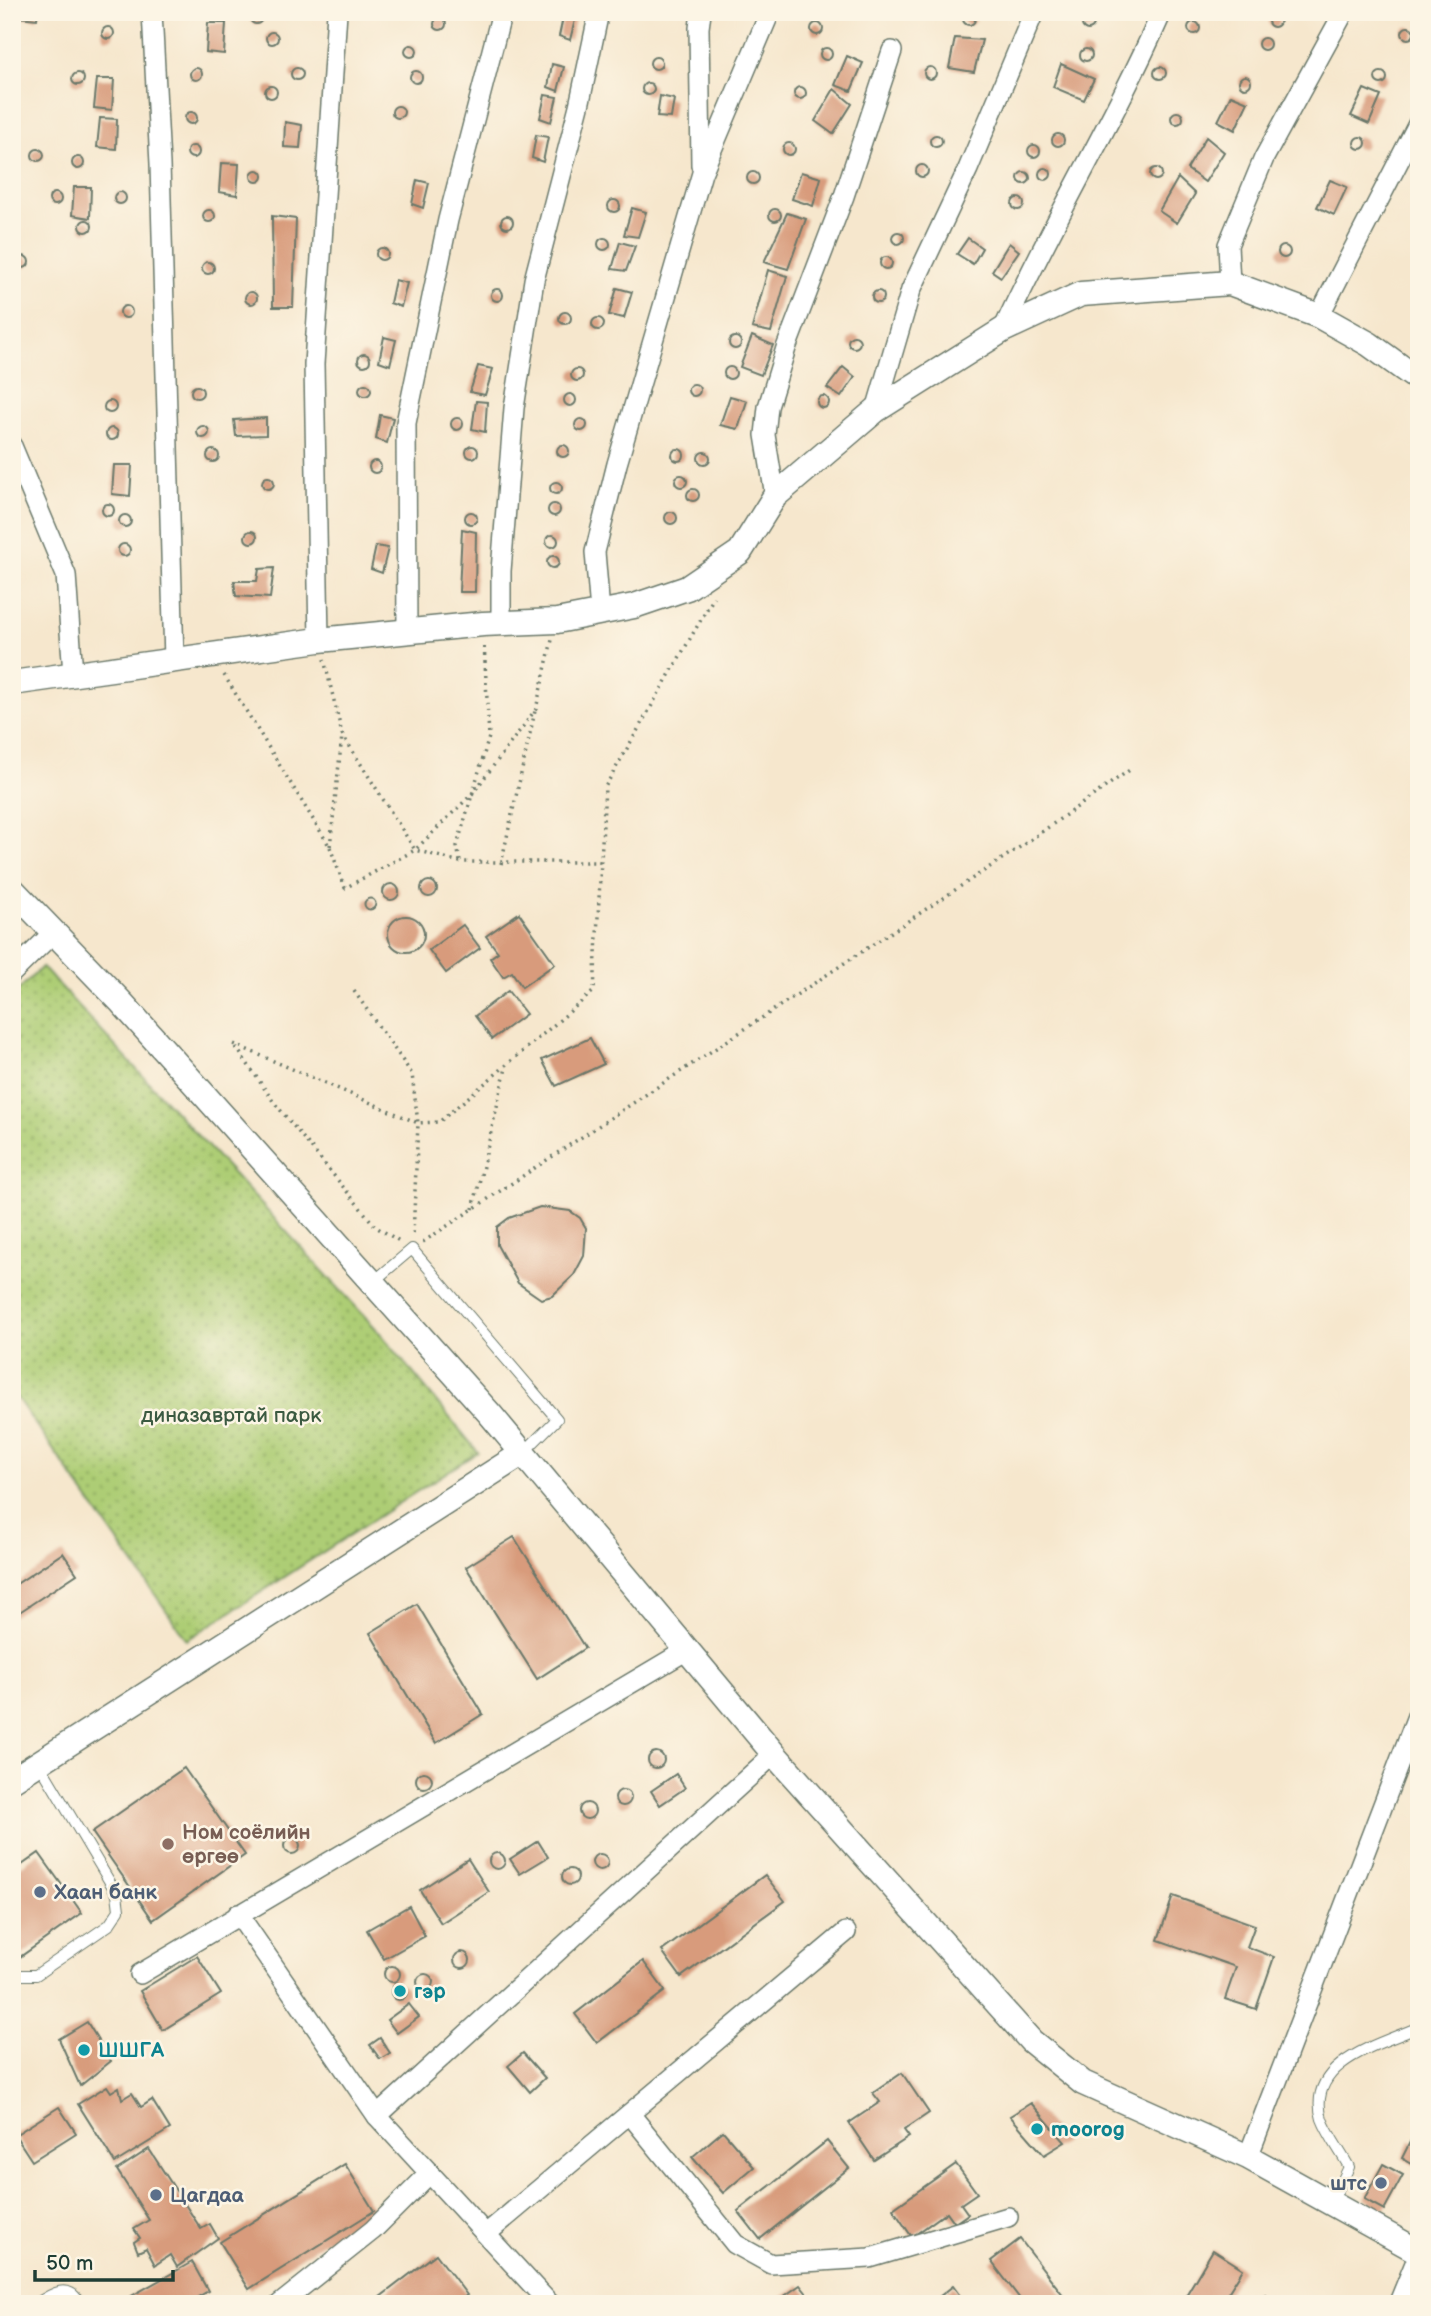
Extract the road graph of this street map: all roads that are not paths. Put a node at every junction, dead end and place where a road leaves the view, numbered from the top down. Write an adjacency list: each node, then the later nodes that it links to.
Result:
1 (152, 12): 24 (street)
2 (337, 12): 23 (street)
3 (502, 12): 22 (street)
4 (599, 12): 21 (street)
5 (701, 12): 12 (street)
6 (769, 12): 12 (street)
7 (1034, 12): 17 (street)
8 (1162, 12): 15 (street)
9 (1344, 12): 13 (street)
10 (892, 51): 19 (street)
11 (1419, 122): 14 (street)
12 (702, 173): 20 (street)
13 (1230, 283): 14 (street); 15 (street)
14 (1319, 317): 16 (street)
15 (1003, 330): 17 (street)
16 (1417, 375)
17 (876, 410): 19 (street)
18 (12, 446): 25 (street)
19 (775, 496): 20 (street)
20 (600, 611): 21 (street)
21 (492, 624): 22 (street)
22 (407, 633): 23 (street)
23 (319, 640): 24 (street)
24 (174, 660): 25 (street)
25 (74, 674): 26 (street)
26 (12, 683)
27 (12, 889): 28 (street)
28 (55, 931): 29 (street); 30 (street)
29 (12, 973)
30 (373, 1283): 31 (street); 31 (lane)
31 (523, 1453): 32 (street); 35 (street)
32 (687, 1650): 34 (street); 37 (street)
33 (1419, 1711): 44 (street)
34 (774, 1754): 43 (street); 44 (street)
35 (39, 1763): 36 (street); 40 (lane)
36 (12, 1780)
37 (238, 1914): 39 (street); 43 (street)
38 (846, 1933): 42 (street)
39 (141, 1974)
40 (12, 1975)
41 (1419, 2027): 46 (lane)
42 (630, 2114): 47 (street); 48 (street)
43 (377, 2116): 45 (street)
44 (1248, 2157): 46 (street)
45 (430, 2173): 48 (street); 53 (street)
46 (1331, 2204): 49 (street)
47 (1008, 2217)
48 (486, 2234): 54 (street)
49 (1419, 2252)
50 (1419, 2260): 55 (street)
51 (36, 2304): 52 (lane)
52 (80, 2304)
53 (279, 2304)
54 (550, 2304)
55 (1401, 2304)

